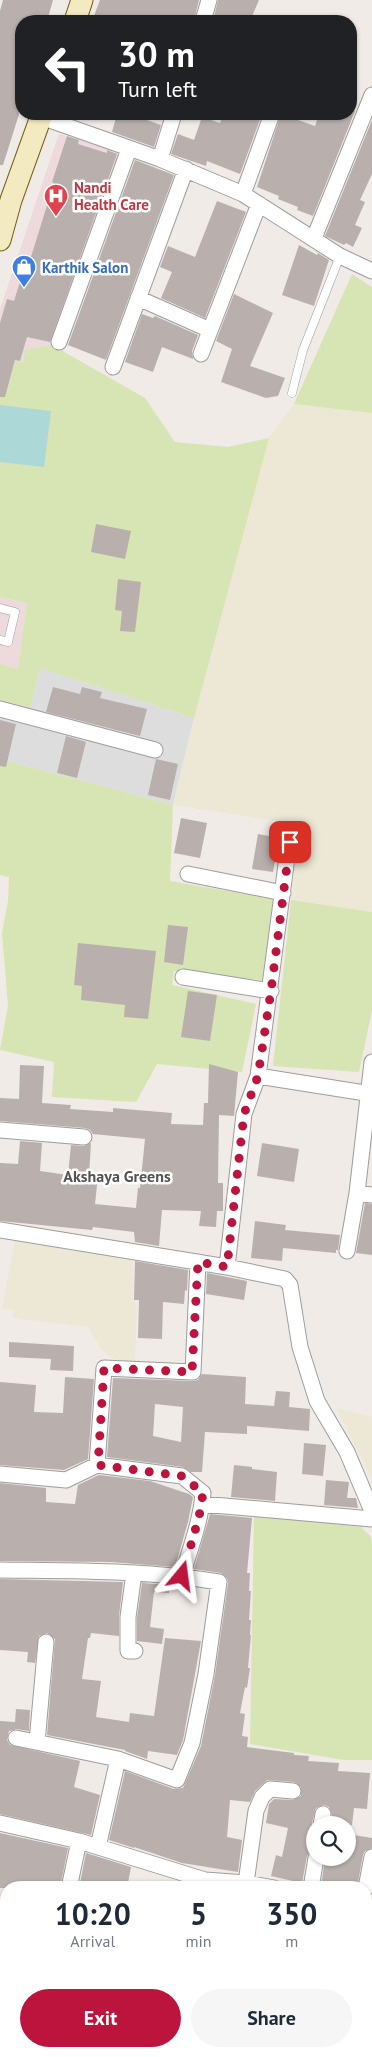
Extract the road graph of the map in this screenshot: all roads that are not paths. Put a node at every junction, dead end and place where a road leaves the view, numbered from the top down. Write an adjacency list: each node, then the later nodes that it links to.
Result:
1 (82, 0): 3 (main road)
2 (209, 0): 4 (street)
3 (77, 15)
4 (204, 15)
5 (372, 95): 17 (street)
6 (39, 120): 15 (main road)
7 (54, 120): 10 (street)
8 (172, 120): 11 (street)
9 (270, 120): 14 (street)
10 (129, 149): 11 (street); 23 (street)
11 (160, 159): 12 (street)
12 (186, 169): 14 (street); 21 (street)
13 (0, 182): 15 (main road)
14 (243, 194): 16 (street)
15 (11, 200): 18 (main road)
16 (259, 204): 17 (street); 22 (street)
17 (314, 238): 19 (street)
18 (0, 240)
19 (340, 256): 20 (street); 26 (lane)
20 (372, 271)
21 (138, 298): 22 (street); 25 (street)
22 (210, 330): 24 (street)
23 (59, 342)
24 (201, 354)
25 (113, 367)
26 (292, 393)
27 (0, 608): 28 (lane)
28 (0, 640)
29 (0, 709): 30 (street)
30 (155, 750)
31 (290, 842): 33 (street)
32 (188, 874): 33 (street)
33 (284, 894): 35 (street)
34 (183, 977): 35 (street)
35 (271, 991): 37 (street)
36 (372, 1062): 38 (street)
37 (258, 1076): 38 (street); 46 (street)
38 (370, 1094): 41 (street)
39 (0, 1130): 40 (street)
40 (84, 1136)
41 (357, 1193): 42 (street); 44 (street)
42 (372, 1195)
43 (0, 1230): 45 (street)
44 (347, 1251)
45 (198, 1262): 46 (street); 47 (street)
46 (227, 1267): 50 (street)
47 (98, 1465): 48 (street); 49 (street)
48 (0, 1474)
49 (202, 1504): 51 (street); 54 (street)
50 (372, 1512)
51 (372, 1519)
52 (0, 1570): 53 (street)
53 (134, 1573): 54 (street); 56 (street)
54 (182, 1576): 59 (street)
55 (46, 1642): 58 (street)
56 (135, 1651)
57 (16, 1738): 58 (street)
58 (37, 1742): 59 (street)
59 (118, 1759): 63 (street)
60 (293, 1791): 68 (street)
61 (0, 1823): 62 (street)
62 (80, 1841): 63 (street); 66 (street)
63 (98, 1847): 67 (street)
64 (372, 1857): 70 (street)
65 (315, 1866): 69 (street)
66 (71, 1881)
67 (219, 1881)
68 (246, 1881)
69 (312, 1881)
70 (367, 1881)

